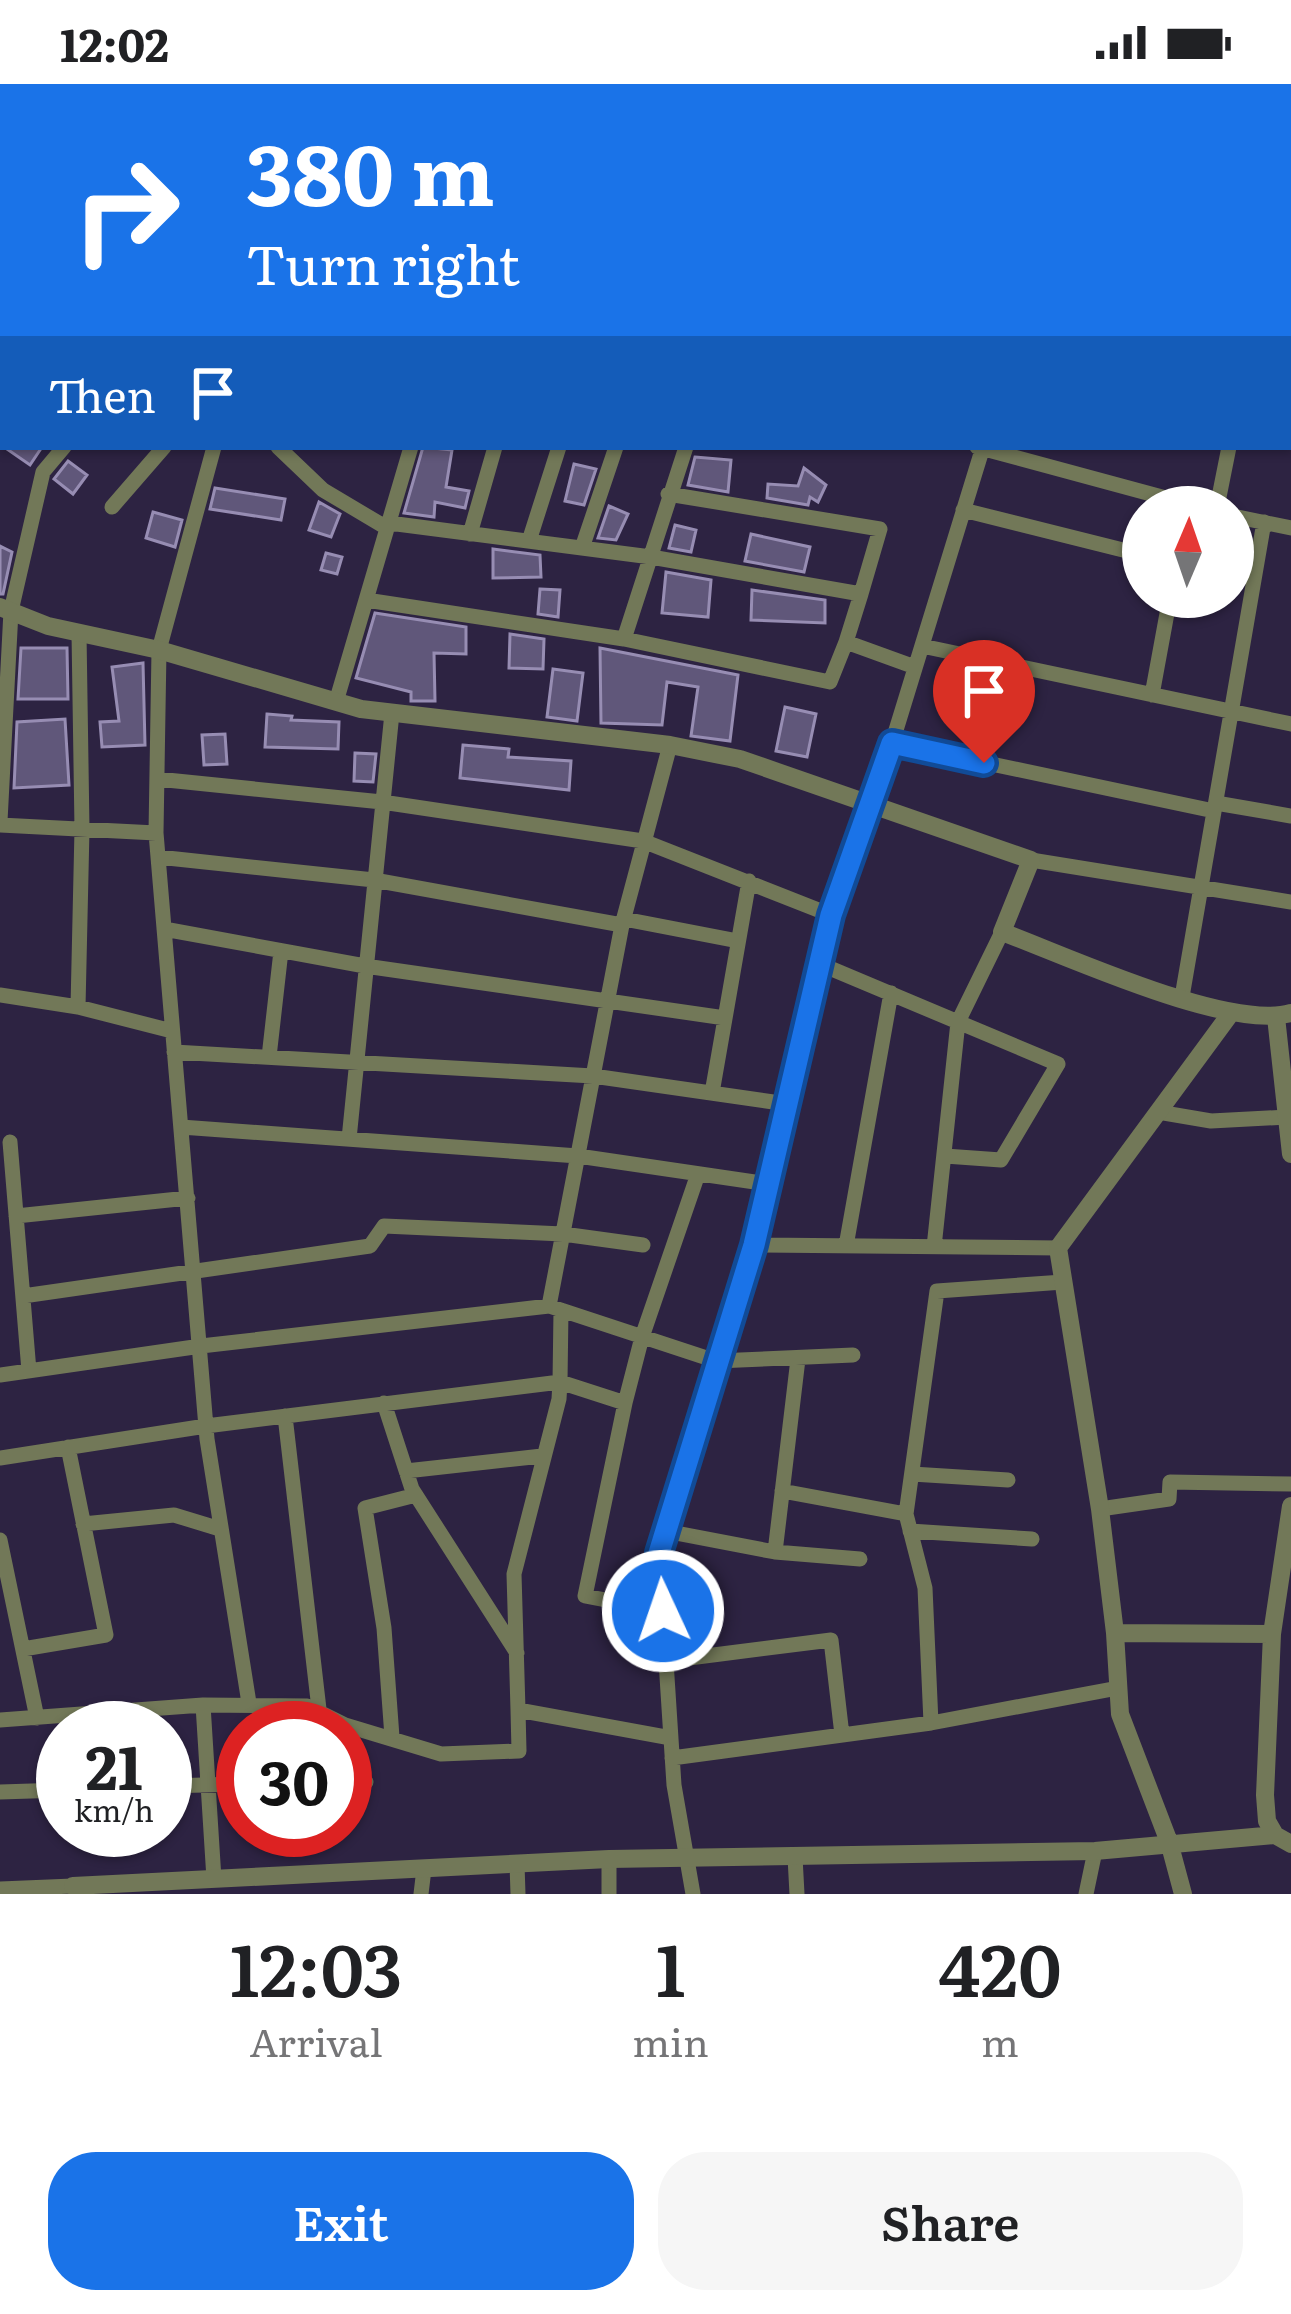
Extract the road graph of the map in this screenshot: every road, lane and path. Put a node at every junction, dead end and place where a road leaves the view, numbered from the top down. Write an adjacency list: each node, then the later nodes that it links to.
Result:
1 (61, 450): 29 (street)
2 (161, 450): 16 (street)
3 (213, 450): 35 (street)
4 (281, 450): 20 (street)
5 (410, 450): 20 (street)
6 (494, 450): 22 (street)
7 (558, 450): 23 (street)
8 (615, 450): 24 (street)
9 (685, 450): 15 (street)
10 (980, 450): 17 (street)
11 (988, 450): 14 (street)
12 (1228, 450): 13 (street)
13 (1221, 486)
14 (1122, 487)
15 (668, 494): 26 (street); 27 (street)
16 (112, 507)
17 (964, 510): 25 (street); 34 (street)
18 (1254, 520): 19 (street)
19 (1264, 522): 21 (street); 39 (street)
20 (388, 525): 22 (street); 28 (street)
21 (1291, 527)
22 (470, 534): 23 (street)
23 (529, 542): 24 (street)
24 (582, 548): 26 (street)
25 (1122, 550)
26 (651, 557): 27 (street); 32 (street)
27 (861, 594): 33 (street)
28 (366, 599): 32 (street); 38 (street)
29 (6, 609): 31 (street); 49 (street)
30 (1166, 618): 37 (street)
31 (80, 633): 35 (street); 50 (street)
32 (624, 639): 33 (street)
33 (846, 642): 36 (street)
34 (922, 646): 36 (street); 37 (street)
35 (159, 650): 38 (street); 44 (street)
36 (915, 667): 42 (street)
37 (1153, 695): 39 (street)
38 (336, 702): 40 (street)
39 (1231, 712): 41 (street); 47 (street)
40 (392, 713): 43 (street); 45 (street)
41 (1291, 724)
42 (892, 743): 46 (street); 47 (street)
43 (670, 746): 46 (street); 52 (street)
44 (157, 779): 45 (street); 51 (street)
45 (382, 802): 52 (street); 55 (street)
46 (873, 805): 54 (street); 59 (street)
47 (1215, 807): 48 (street); 57 (street)
48 (1291, 816)
49 (0, 823): 50 (street)
50 (82, 829): 51 (street); 71 (street)
51 (156, 833): 53 (street)
52 (643, 842): 56 (street); 60 (street)
53 (158, 857): 55 (street); 61 (street)
54 (1030, 860): 57 (street); 62 (street)
55 (374, 880): 60 (street); 66 (street)
56 (749, 881): 59 (street); 63 (street)
57 (1201, 887): 58 (street); 69 (street)
58 (1291, 902)
59 (831, 915): 65 (street)
60 (623, 922): 63 (street); 70 (street)
61 (164, 929): 64 (street); 76 (street)
62 (1002, 932): 69 (street); 75 (street)
63 (738, 941): 74 (street)
64 (281, 951): 66 (street); 78 (street)
65 (820, 964): 67 (street); 82 (street)
66 (365, 966): 70 (street); 79 (street)
67 (891, 994): 75 (street); 99 (street)
68 (0, 995): 71 (street)
69 (1182, 997): 72 (street)
70 (608, 1002): 74 (street); 80 (street)
71 (78, 1007): 76 (street)
72 (1231, 1013): 73 (street); 83 (street)
73 (1283, 1015): 84 (street)
74 (725, 1018): 81 (street)
75 (958, 1022): 90 (street); 90 (street)
76 (172, 1031): 77 (street)
77 (174, 1052): 78 (street); 85 (street)
78 (269, 1057): 79 (street)
79 (355, 1062): 80 (street); 86 (street)
80 (593, 1076): 81 (street); 89 (street)
81 (712, 1093): 82 (street)
82 (787, 1104): 92 (street)
83 (1158, 1112): 84 (street); 102 (street)
84 (1287, 1118): 88 (street)
85 (181, 1127): 86 (street); 93 (street)
86 (350, 1139): 89 (street)
87 (10, 1142): 94 (street)
88 (1291, 1154)
89 (578, 1156): 91 (street); 95 (street)
90 (945, 1156): 101 (street)
91 (698, 1174): 92 (street); 107 (street)
92 (768, 1184): 97 (street)
93 (188, 1198): 94 (street); 103 (street)
94 (16, 1216): 98 (street)
95 (563, 1234): 96 (street); 103 (street); 106 (street)
96 (643, 1245)
97 (754, 1245): 99 (street); 111 (street)
98 (18, 1246): 100 (street); 105 (street)
99 (846, 1246): 101 (street)
100 (0, 1247)
101 (934, 1247): 102 (street)
102 (1058, 1248): 104 (street)
103 (195, 1271): 105 (street); 108 (street)
104 (1063, 1282): 123 (street); 129 (street)
105 (22, 1296): 112 (street)
106 (555, 1308): 107 (street); 108 (street); 114 (street)
107 (642, 1336): 111 (street); 116 (street)
108 (201, 1346): 112 (street); 118 (street)
109 (853, 1355): 110 (street)
110 (798, 1359): 111 (street); 126 (street)
111 (716, 1361): 133 (street)
112 (29, 1371): 113 (street)
113 (0, 1375)
114 (560, 1382): 115 (street); 116 (street); 120 (street)
115 (384, 1403): 117 (street); 122 (street)
116 (625, 1403): 139 (street)
117 (285, 1416): 118 (street); 147 (street)
118 (206, 1426): 119 (street); 132 (street)
119 (68, 1448): 121 (street); 131 (street)
120 (542, 1456): 122 (street); 143 (street)
121 (0, 1458)
122 (406, 1471): 127 (street)
123 (912, 1474): 124 (street); 130 (street)
124 (1009, 1480)
125 (1291, 1484): 129 (street)
126 (782, 1491): 130 (street); 136 (street)
127 (416, 1496): 143 (street); 158 (street)
128 (1291, 1506): 138 (street)
129 (1100, 1509): 140 (street)
130 (908, 1522): 134 (street); 155 (street)
131 (83, 1523): 132 (street); 142 (street)
132 (220, 1528): 146 (street)
133 (665, 1531): 136 (street); 139 (street)
134 (1032, 1539)
135 (0, 1540): 142 (street)
136 (775, 1552): 137 (street)
137 (860, 1559)
138 (1285, 1584): 141 (street)
139 (663, 1611): 144 (street)
140 (1115, 1633): 141 (street); 145 (street)
141 (1272, 1634): 166 (street)
142 (22, 1649): 152 (street)
143 (517, 1654): 151 (street)
144 (666, 1661): 157 (street); 159 (street)
145 (1118, 1688): 155 (street); 167 (street)
146 (249, 1701)
147 (319, 1701)
148 (216, 1704): 149 (street)
149 (203, 1705): 150 (street); 162 (street)
150 (192, 1706)
151 (518, 1710): 158 (street); 159 (street)
152 (36, 1713)
153 (36, 1718): 154 (street)
154 (0, 1720)
155 (931, 1723): 157 (street)
156 (372, 1731): 158 (street)
157 (842, 1735): 160 (street)
158 (392, 1736)
159 (671, 1738): 160 (street)
160 (672, 1758): 169 (street)
161 (192, 1785): 162 (street)
162 (208, 1785): 163 (street); 174 (street)
163 (216, 1785)
164 (36, 1791): 165 (street)
165 (0, 1792)
166 (1283, 1840): 167 (street)
167 (1169, 1842): 168 (street); 184 (street)
168 (1095, 1851): 170 (street); 183 (street)
169 (689, 1856): 170 (street); 171 (street); 181 (street)
170 (795, 1857): 182 (street)
171 (609, 1859): 172 (street); 180 (street)
172 (517, 1864): 173 (street); 179 (street)
173 (424, 1869): 174 (street); 178 (street)
174 (214, 1879): 175 (street)
175 (167, 1887): 176 (street)
176 (87, 1888): 177 (street)
177 (0, 1889)
178 (421, 1894)
179 (518, 1894)
180 (608, 1894)
181 (693, 1894)
182 (797, 1894)
183 (1086, 1894)
184 (1183, 1894)

